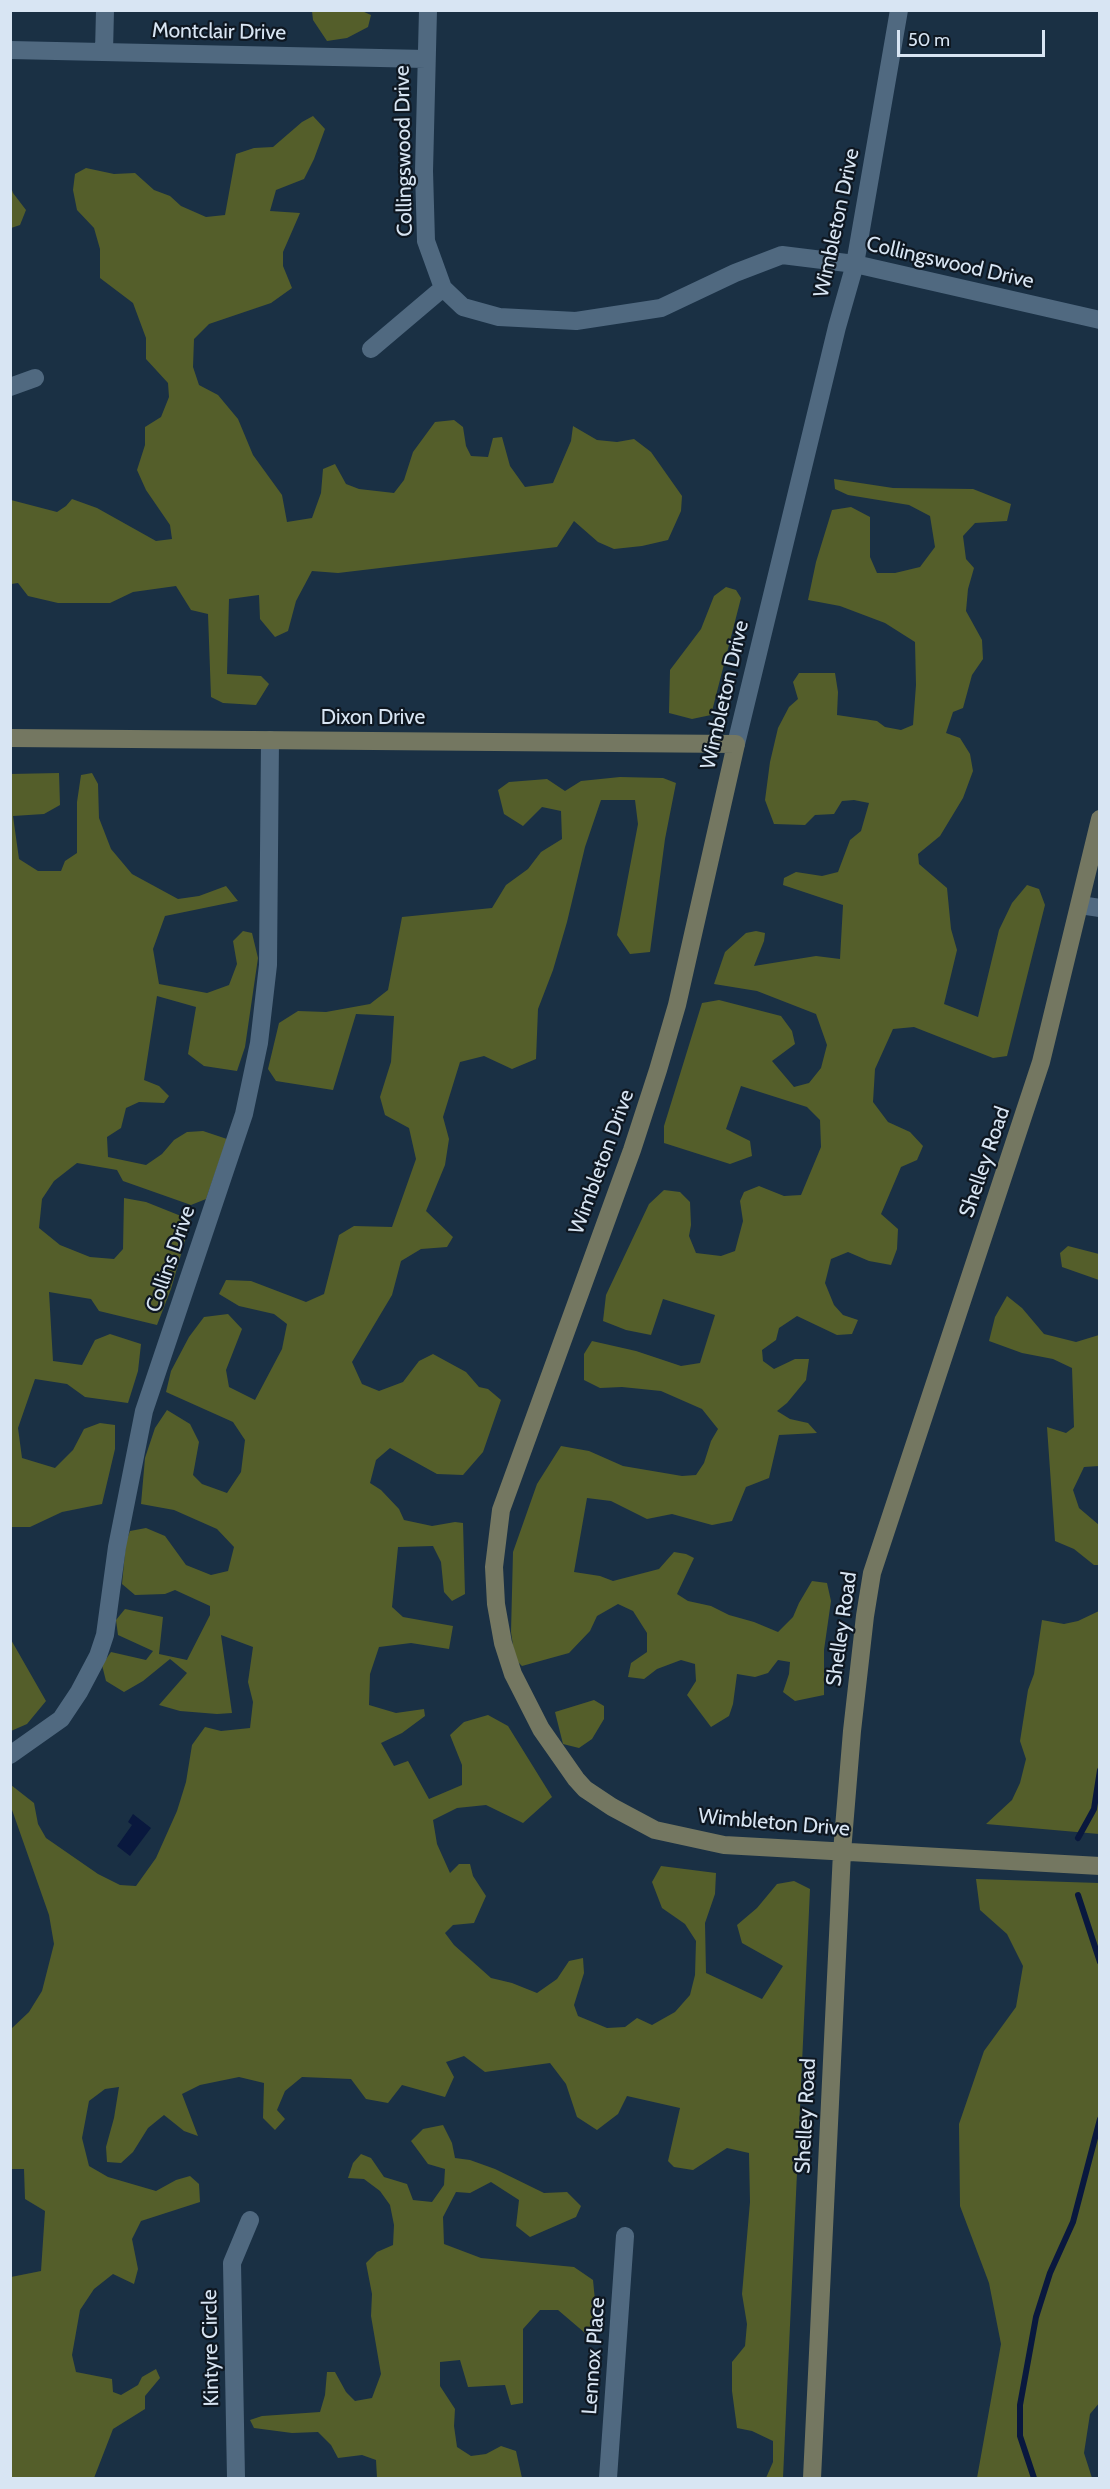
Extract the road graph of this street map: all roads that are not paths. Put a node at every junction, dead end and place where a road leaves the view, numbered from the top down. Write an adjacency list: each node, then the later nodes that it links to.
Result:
1 (105, 10): 5 (street)
2 (428, 10): 6 (street, Collingswood Drive)
3 (899, 10): 7 (street, Wimbleton Drive)
4 (10, 50): 5 (street, Montclair Drive)
5 (104, 52): 6 (street, Montclair Drive)
6 (426, 59): 8 (street, Collingswood Drive)
7 (855, 264): 8 (street, Collingswood Drive); 9 (street, Collingswood Drive); 15 (street, Wimbleton Drive)
8 (442, 288): 10 (street)
9 (1100, 320)
10 (371, 350)
11 (35, 378): 12 (street)
12 (10, 387)
13 (10, 738): 14 (street, Dixon Drive)
14 (270, 740): 15 (street, Dixon Drive); 19 (street, Collins Drive)
15 (736, 744): 20 (street, Wimbleton Drive)
16 (1100, 819): 17 (street, Shelley Road)
17 (1080, 905): 18 (street); 20 (street, Shelley Road)
18 (1100, 908)
19 (10, 1755)
20 (842, 1852): 21 (street, Wimbleton Drive); 26 (street, Shelley Road)
21 (1100, 1866)
22 (250, 2220): 24 (street, Kintyre Circle)
23 (625, 2236): 25 (street, Lennox Place)
24 (236, 2478)
25 (608, 2478)
26 (812, 2478)

